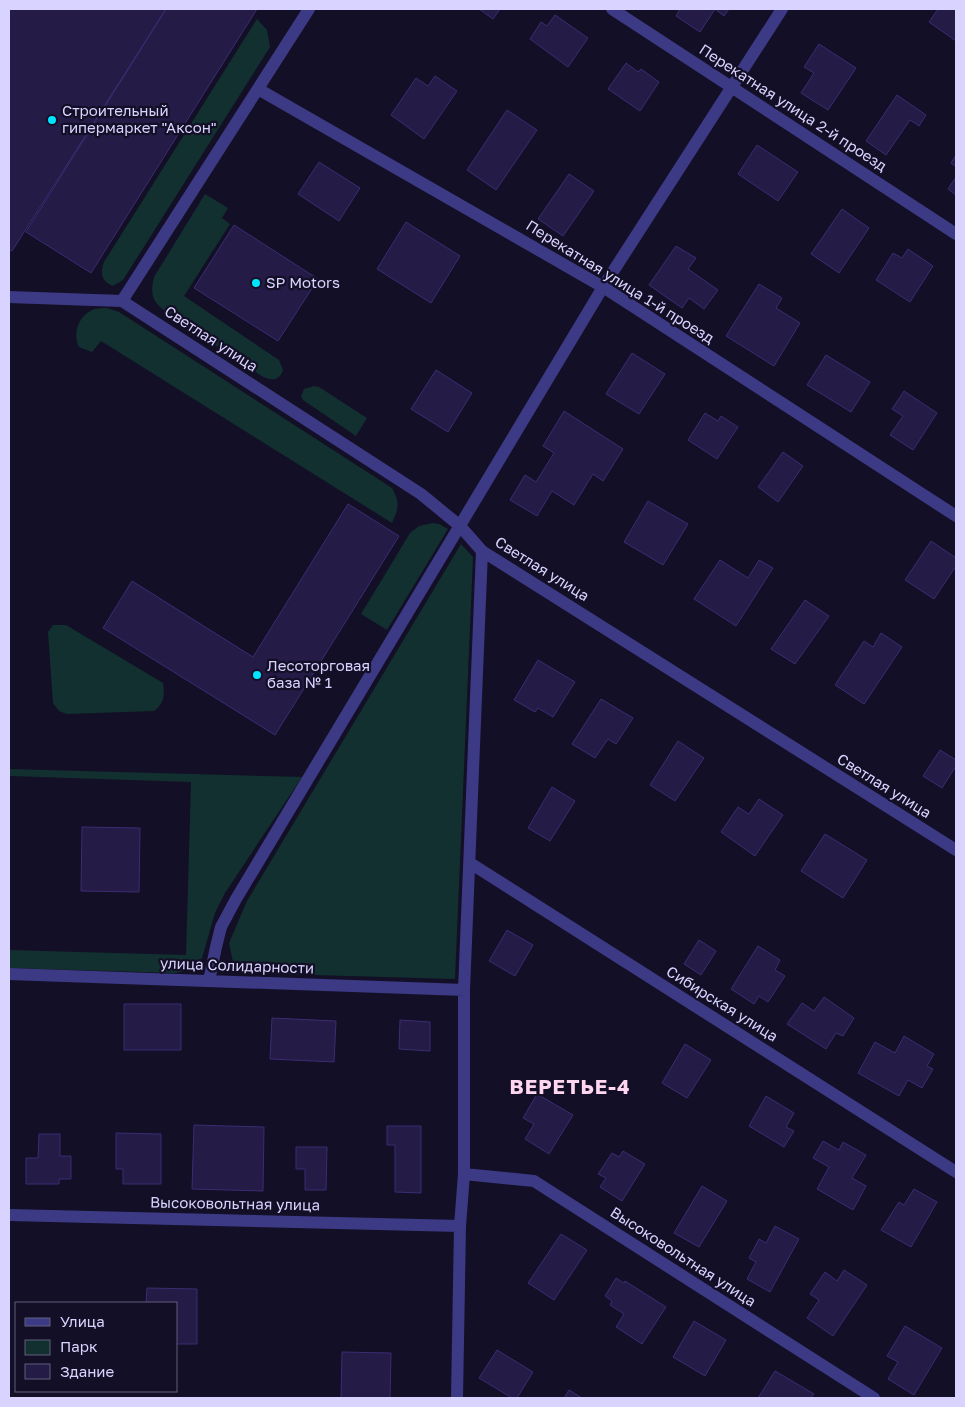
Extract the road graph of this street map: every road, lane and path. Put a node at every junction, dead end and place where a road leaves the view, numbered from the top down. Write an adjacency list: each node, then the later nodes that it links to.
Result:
1 (309, 9): 5 (street)
2 (612, 9): 4 (street, Перекатная улица 2-й проезд)
3 (782, 9): 4 (street)
4 (730, 88): 6 (street, Перекатная улица 2-й проезд); 7 (street)
5 (258, 89): 7 (street, Перекатная улица 1-й проезд); 9 (street)
6 (956, 234)
7 (603, 287): 10 (street, Перекатная улица 1-й проезд); 11 (street)
8 (9, 297): 9 (street)
9 (122, 301): 11 (street, Светлая улица)
10 (956, 516)
11 (460, 526): 12 (street, Светлая улица); 16 (street)
12 (482, 551): 13 (street, Светлая улица); 14 (street)
13 (956, 850)
14 (470, 863): 17 (street); 18 (street, Сибирская улица)
15 (9, 974): 16 (street, улица Солидарности)
16 (209, 981): 17 (street, улица Солидарности)
17 (464, 990): 19 (street)
18 (956, 1172)
19 (464, 1174): 21 (street); 23 (street, Высоковольтная улица)
20 (9, 1215): 21 (street, Высоковольтная улица)
21 (460, 1226): 22 (street)
22 (457, 1398)
23 (874, 1398)

